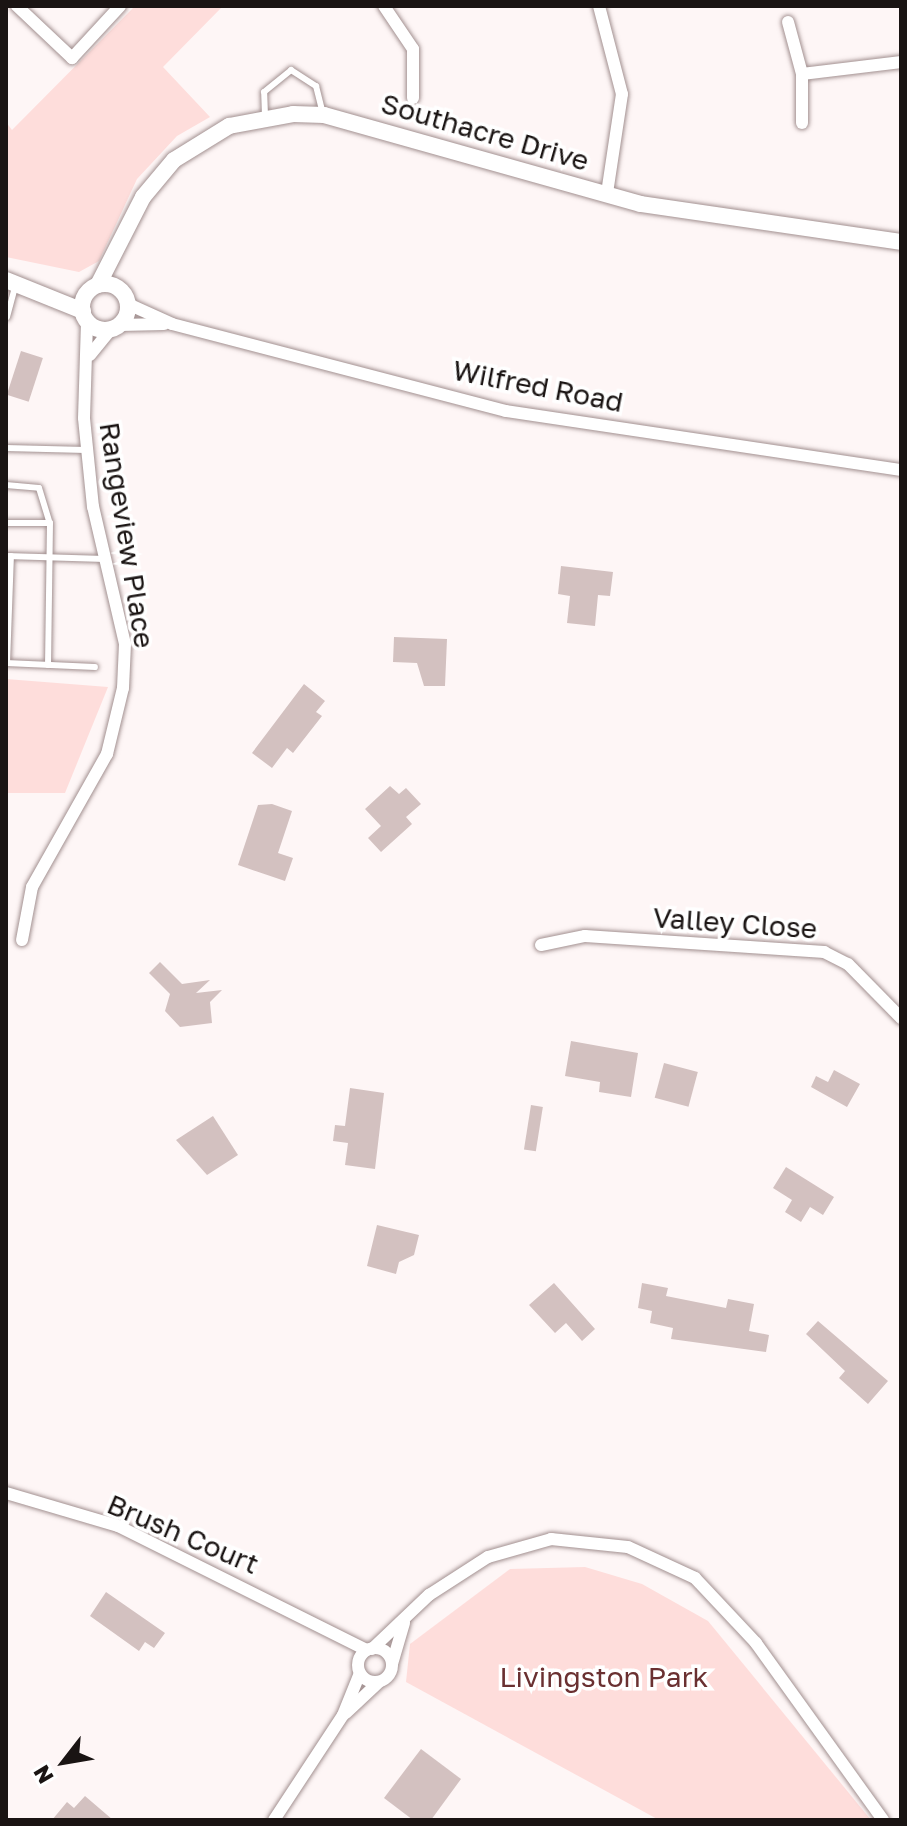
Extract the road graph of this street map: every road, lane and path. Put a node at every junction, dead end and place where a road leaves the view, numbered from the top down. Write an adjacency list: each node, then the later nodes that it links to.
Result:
1 (17, 6): 2 (street)
2 (120, 6)
3 (384, 6): 8 (street)
4 (599, 6): 12 (street)
5 (788, 22): 7 (street)
6 (901, 62): 7 (street)
7 (802, 74): 11 (street)
8 (413, 98)
9 (324, 115): 10 (street, Southacre Drive); 10 (lane); 12 (street, Southacre Drive)
10 (265, 116): 14 (street, Southacre Drive)
11 (802, 123)
12 (607, 193): 13 (street, Southacre Drive)
13 (901, 242)
14 (117, 254): 16 (street, Southacre Drive); 18 (street)
15 (11, 282): 17 (street, Wilfred Road); 20 (lane)
16 (93, 288): 17 (street, Wilfred Road); 18 (street, Wilfred Road); 19 (street)
17 (45, 291): 19 (street, Wilfred Road)
18 (125, 298): 21 (street, Wilfred Road); 22 (street)
19 (85, 316): 22 (street, Wilfred Road); 23 (street, Rangeview Place)
20 (7, 317)
21 (172, 324): 22 (street, Wilfred Road); 26 (street, Wilfred Road)
22 (116, 327): 23 (street)
23 (90, 355): 25 (street, Rangeview Place)
24 (6, 448): 25 (lane)
25 (87, 450): 32 (street, Rangeview Place)
26 (901, 470)
27 (6, 485): 29 (lane)
28 (6, 523): 29 (lane)
29 (50, 523): 31 (lane)
30 (8, 556): 31 (lane); 33 (lane)
31 (52, 558): 32 (lane); 34 (lane)
32 (105, 559): 36 (street, Rangeview Place)
33 (6, 663): 34 (lane)
34 (48, 665): 35 (lane)
35 (95, 667)
36 (22, 940)
37 (541, 945): 38 (street, Valley Close)
38 (901, 1018)
39 (6, 1493): 41 (street, Brush Court)
40 (404, 1623): 42 (street); 43 (street); 48 (street)
41 (333, 1637): 42 (street, Brush Court); 44 (street, Brush Court)
42 (370, 1649): 43 (street, Brush Court); 44 (street)
43 (392, 1664): 45 (street)
44 (359, 1669): 45 (street); 46 (street)
45 (379, 1682): 46 (street)
46 (343, 1715): 47 (street)
47 (274, 1820)
48 (883, 1820)

